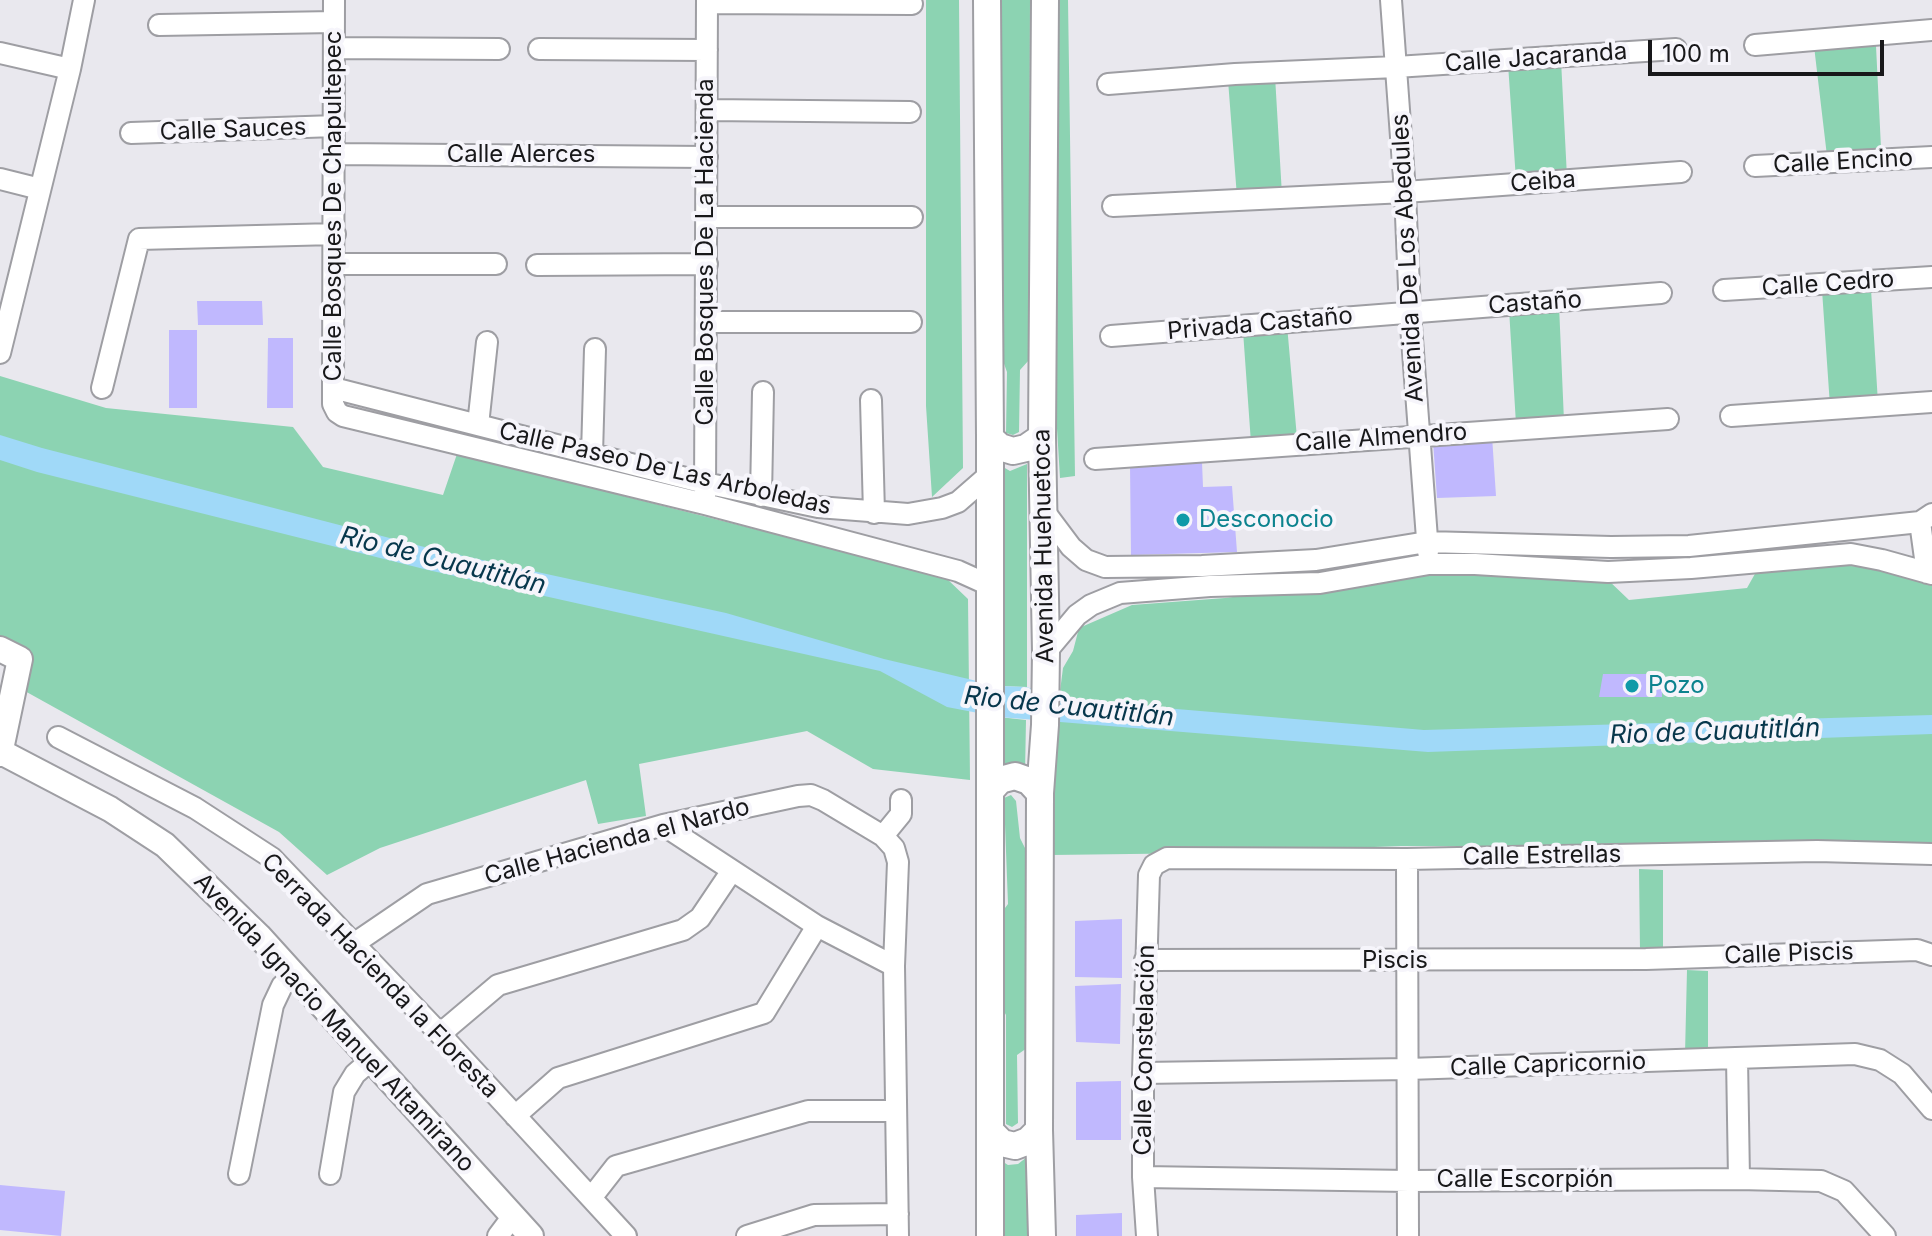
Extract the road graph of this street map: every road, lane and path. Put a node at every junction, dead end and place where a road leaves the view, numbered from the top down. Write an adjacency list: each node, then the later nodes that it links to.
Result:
1 (84, 0): 19 (street)
2 (334, 0): 8 (street, Calle Bosques De Chapultepec)
3 (987, 0): 63 (main road)
4 (1045, 0): 62 (main road, Avenida Huehuetoca)
5 (1391, 0): 18 (street, Avenida De Los Abedules)
6 (707, 1): 7 (street); 16 (street, Calle Bosques De La Hacienda)
7 (912, 4)
8 (334, 22): 9 (street); 12 (street, Calle Bosques De Chapultepec)
9 (159, 25)
10 (1932, 30): 11 (street)
11 (1755, 45)
12 (335, 48): 13 (street); 23 (street, Calle Bosques De Chapultepec)
13 (499, 49)
14 (539, 49): 16 (street)
15 (1676, 49): 18 (street, Calle Jacaranda)
16 (707, 50): 21 (street, Calle Bosques De La Hacienda)
17 (0, 53): 19 (street)
18 (1396, 67): 20 (street, Calle Jacaranda); 32 (street, Avenida De Los Abedules)
19 (70, 69): 31 (street)
20 (1108, 84)
21 (707, 110): 22 (street); 26 (street, Calle Bosques De La Hacienda)
22 (910, 112)
23 (335, 126): 24 (street, Calle Sauces); 25 (street, Calle Bosques De Chapultepec)
24 (131, 133)
25 (335, 154): 26 (street, Calle Alerces); 36 (street, Calle Bosques De Chapultepec)
26 (707, 157): 34 (street, Calle Bosques De La Hacienda)
27 (1932, 157): 28 (street, Calle Encino)
28 (1755, 166)
29 (1681, 172): 32 (street, Ceiba)
30 (0, 179): 31 (street)
31 (40, 189): 42 (street)
32 (1405, 192): 33 (street, Ceiba); 45 (street, Avenida De Los Abedules)
33 (1113, 206)
34 (707, 217): 35 (street); 39 (street, Calle Bosques De La Hacienda)
35 (912, 217)
36 (335, 234): 37 (street, Calle Bosques De Chapultepec); 52 (street)
37 (335, 264): 38 (street); 53 (street, Calle Bosques De Chapultepec)
38 (496, 264)
39 (707, 264): 40 (street); 46 (street, Calle Bosques De La Hacienda)
40 (537, 265)
41 (1932, 277): 43 (street, Calle Cedro)
42 (8, 284): 51 (street)
43 (1724, 290)
44 (1661, 293): 45 (street, Castaño)
45 (1410, 312): 48 (street, Privada Castaño); 61 (street, Avenida De Los Abedules)
46 (707, 322): 47 (street); 67 (street, Calle Bosques De La Hacienda)
47 (911, 322)
48 (1111, 336)
49 (487, 342): 60 (street)
50 (595, 349): 64 (street)
51 (0, 353)
52 (102, 388)
53 (333, 388): 57 (street, Calle Bosques De Chapultepec); 60 (street, Calle Paseo De Las Arboledas)
54 (763, 392): 68 (street)
55 (871, 400): 71 (street)
56 (1932, 402): 58 (street)
57 (337, 412): 69 (street, Calle Paseo De Las Arboledas)
58 (1731, 416)
59 (1668, 419): 61 (street, Calle Almendro)
60 (478, 425): 64 (street, Calle Paseo De Las Arboledas)
61 (1418, 435): 65 (street, Calle Almendro); 73 (street, Avenida De Los Abedules)
62 (1042, 437): 63 (main road); 70 (main road, Avenida Huehuetoca)
63 (990, 438): 66 (main road)
64 (592, 454): 67 (street, Calle Paseo De Las Arboledas)
65 (1095, 459)
66 (989, 475): 71 (street, Calle Paseo De Las Arboledas); 78 (main road)
67 (705, 483): 68 (street, Calle Paseo De Las Arboledas); 69 (street, Calle Bosques De La Hacienda)
68 (761, 496): 71 (street, Calle Paseo De Las Arboledas)
69 (705, 504): 78 (street, Calle Paseo De Las Arboledas)
70 (1044, 511): 74 (street); 79 (main road, Avenida Huehuetoca)
71 (874, 513)
72 (1926, 518): 73 (street); 76 (street)
73 (1427, 542): 74 (street); 75 (street, Avenida De Los Abedules)
74 (1316, 560): 77 (street)
75 (1429, 564): 76 (street); 77 (street)
76 (1930, 574)
77 (1320, 583): 79 (street)
78 (989, 585): 83 (main road)
79 (1046, 652): 84 (main road, Avenida Huehuetoca)
80 (10, 654): 82 (street)
81 (58, 737): 93 (street, Cerrada Hacienda la Floresta)
82 (0, 753): 99 (street, Avenida Ignacio Manuel Altamirano)
83 (990, 791): 84 (main road); 109 (main road)
84 (1040, 793): 108 (main road, Avenida Huehuetoca)
85 (901, 800): 87 (street)
86 (663, 825): 87 (street, Calle Hacienda el Nardo); 91 (street); 93 (street, Calle Hacienda el Nardo)
87 (883, 836): 98 (street)
88 (1932, 854): 89 (street, Calle Estrellas)
89 (1407, 859): 90 (street, Calle Estrellas); 97 (street)
90 (1154, 865): 96 (street, Calle Constelación)
91 (731, 872): 92 (street); 100 (street)
92 (817, 926): 98 (street); 107 (street)
93 (355, 943): 100 (street, Cerrada Hacienda la Floresta)
94 (1932, 955): 95 (street, Calle Piscis)
95 (1646, 959): 97 (street, Piscis)
96 (1145, 960): 97 (street, Piscis); 104 (street, Calle Constelación)
97 (1406, 961): 103 (street)
98 (894, 966): 106 (street)
99 (295, 975): 102 (street, Avenida Ignacio Manuel Altamirano); 110 (street)
100 (440, 1034): 107 (street, Cerrada Hacienda la Floresta)
101 (1737, 1058): 103 (street, Calle Capricornio); 105 (street, Calle Capricornio); 113 (street)
102 (371, 1060): 111 (street); 117 (street, Avenida Ignacio Manuel Altamirano)
103 (1408, 1069): 104 (street, Calle Capricornio); 114 (street)
104 (1143, 1073): 112 (street, Calle Constelación)
105 (1932, 1109)
106 (896, 1111): 115 (street); 116 (street)
107 (515, 1116): 115 (street, Cerrada Hacienda la Floresta)
108 (1039, 1130): 109 (main road); 125 (main road, Avenida Huehuetoca)
109 (992, 1133): 124 (main road)
110 (239, 1174)
111 (330, 1174)
112 (1143, 1177): 114 (street, Calle Escorpión); 126 (street, Calle Constelación)
113 (1739, 1179): 114 (street, Calle Escorpión); 128 (street, Calle Escorpión)
114 (1409, 1181): 127 (street)
115 (591, 1198): 121 (street, Cerrada Hacienda la Floresta)
116 (898, 1214): 118 (street); 123 (street)
117 (513, 1216): 119 (street); 120 (street, Avenida Ignacio Manuel Altamirano)
118 (788, 1230): 122 (street)
119 (498, 1236)
120 (531, 1236)
121 (626, 1236)
122 (747, 1236)
123 (898, 1236)
124 (990, 1236)
125 (1042, 1236)
126 (1147, 1236)
127 (1408, 1236)
128 (1885, 1236)

